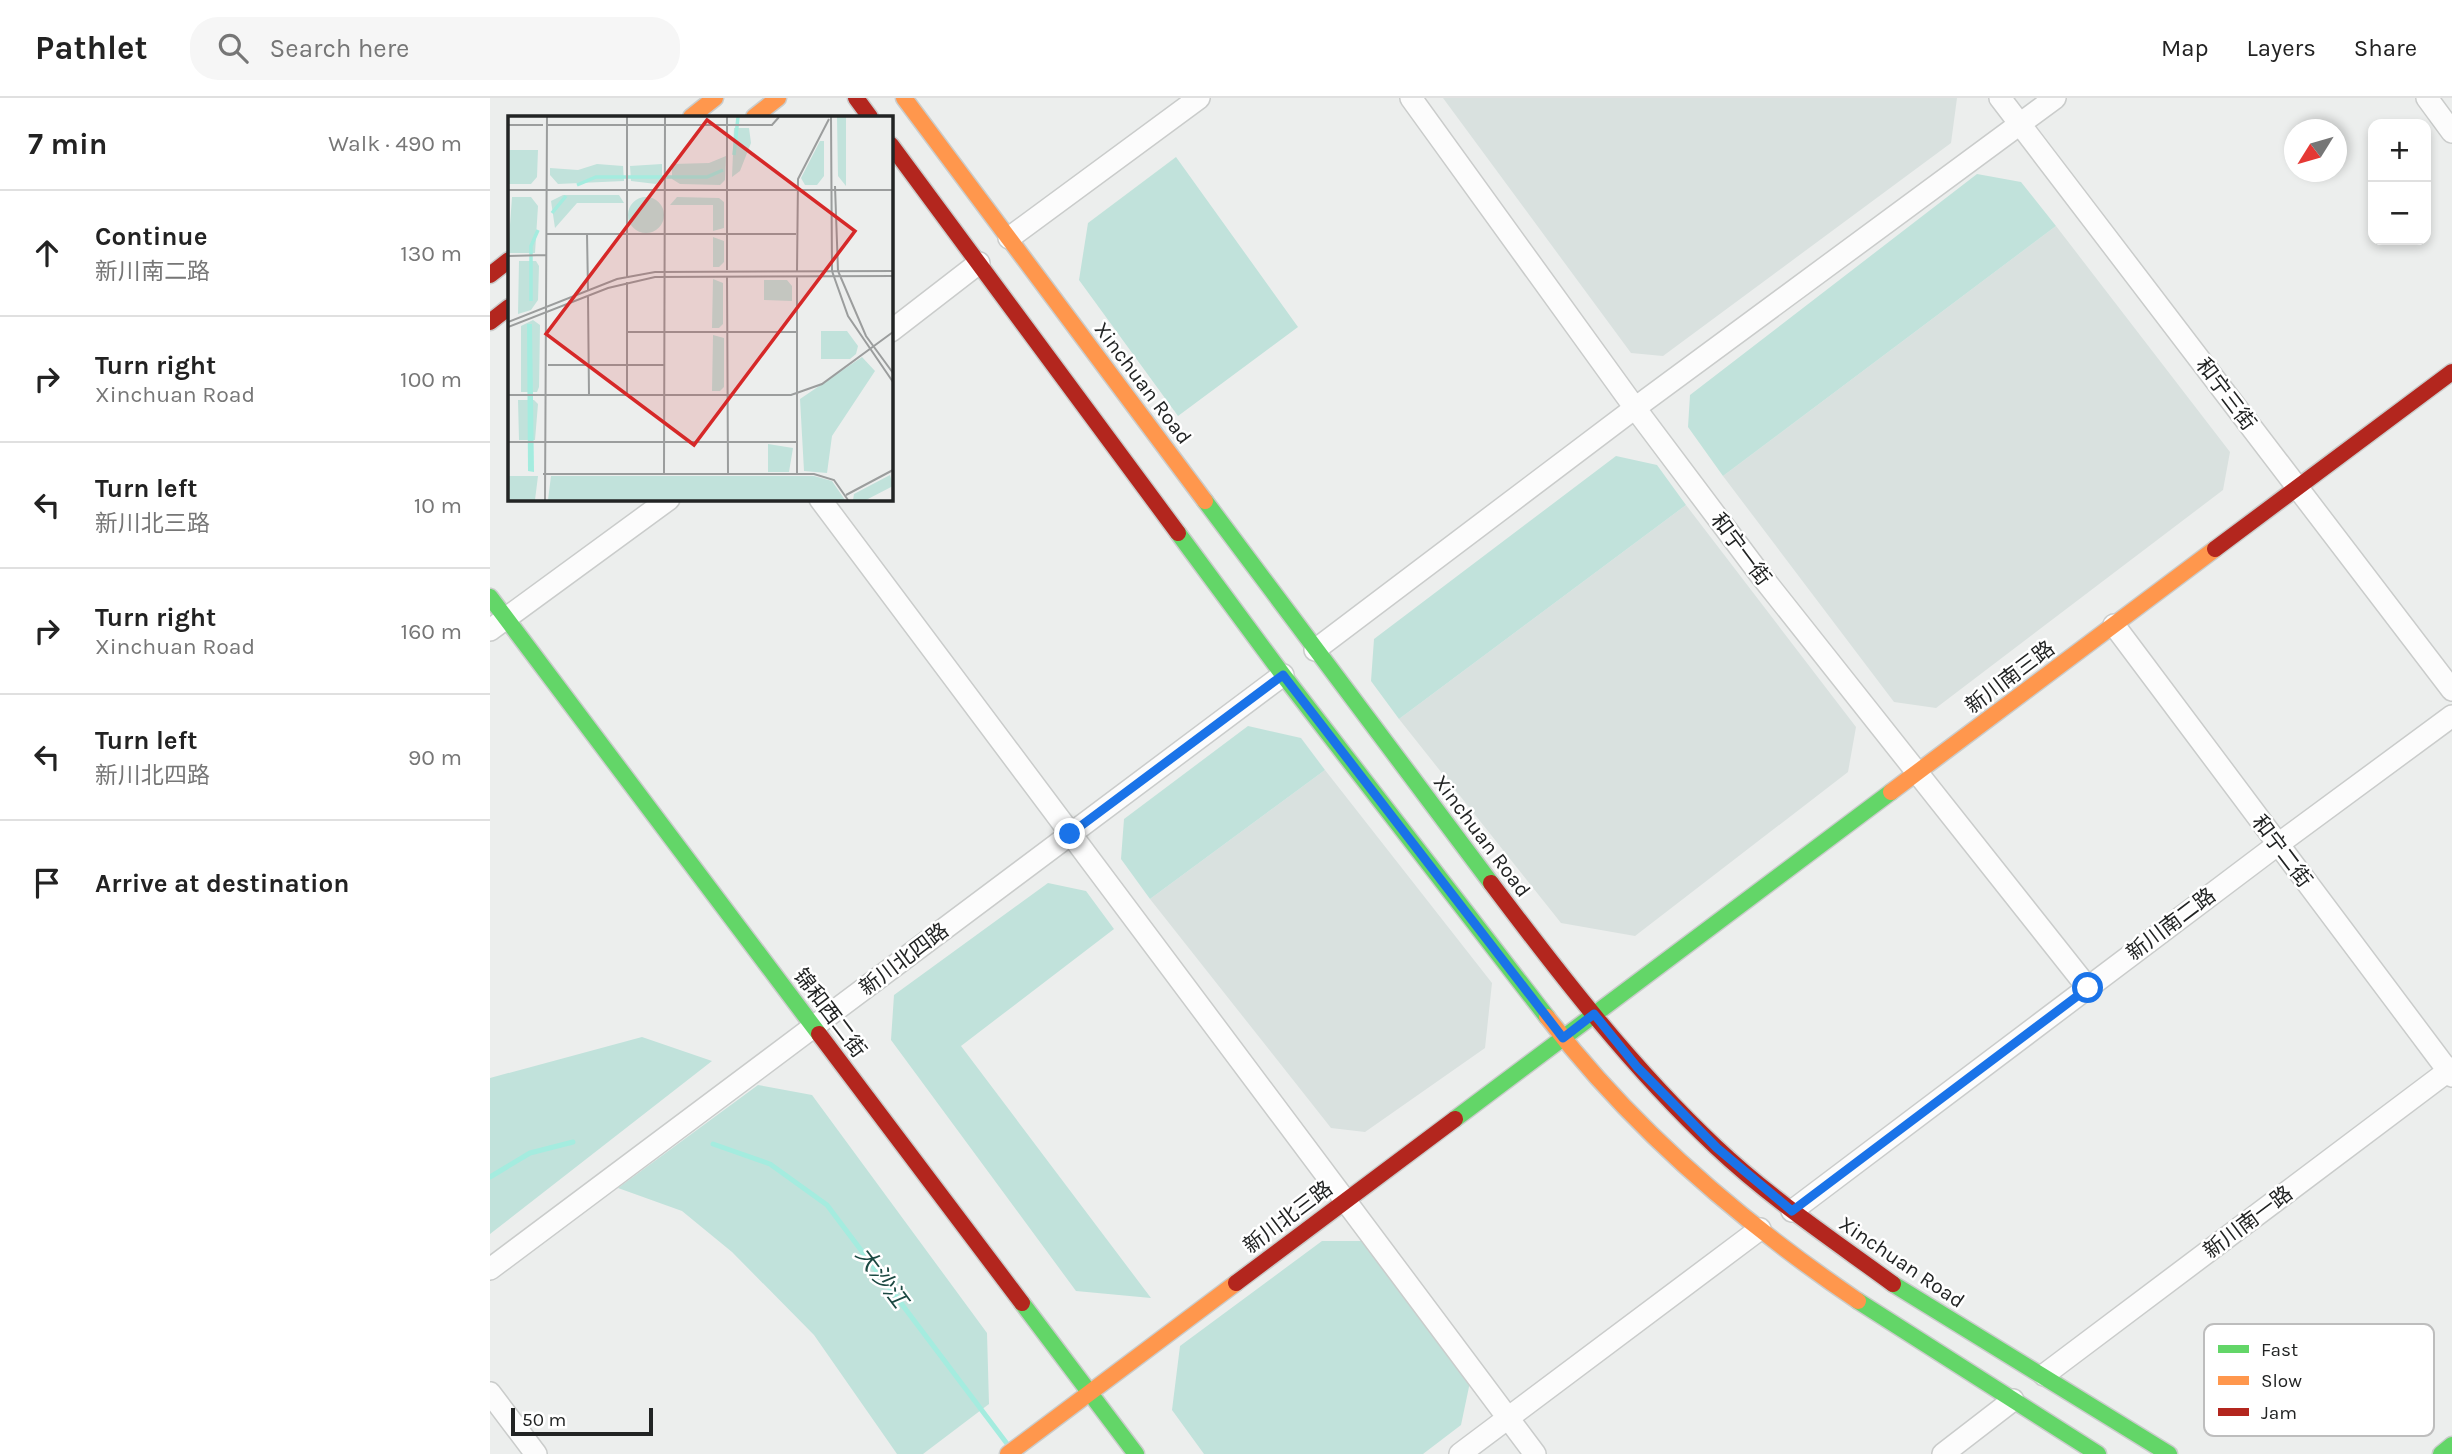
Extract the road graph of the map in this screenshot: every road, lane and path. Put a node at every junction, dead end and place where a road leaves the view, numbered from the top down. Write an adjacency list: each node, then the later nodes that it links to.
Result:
1 (715, 98): 10 (street)
2 (778, 98): 11 (street)
3 (856, 98): 12 (street)
4 (904, 98): 16 (street, Xinchuan Road)
5 (1199, 98): 16 (street)
6 (1411, 98): 24 (street, 和宁一街)
7 (2000, 98): 13 (street, 和宁三街)
8 (2055, 98): 13 (street)
9 (2427, 98): 14 (street)
10 (692, 116)
11 (755, 116)
12 (869, 116)
13 (2021, 125): 24 (street); 25 (street, 和宁三街)
14 (2452, 132)
15 (892, 146): 18 (street)
16 (1010, 238): 31 (street, Xinchuan Road)
17 (508, 261): 19 (street)
18 (979, 263): 22 (street); 32 (street)
19 (490, 275)
20 (508, 308): 21 (street)
21 (490, 322)
22 (892, 330)
23 (2452, 372): 25 (street, 新川南三路)
24 (1635, 408): 31 (street); 35 (street, 和宁一街)
25 (2297, 488): 30 (street, 新川南三路); 33 (street, 和宁三街)
26 (668, 500): 29 (street)
27 (821, 500): 36 (street)
28 (490, 597): 29 (street, 锦和西二街)
29 (498, 624): 40 (street, 锦和西二街)
30 (2114, 625): 35 (street, 新川南三路); 37 (street, 和宁二街)
31 (1315, 650): 39 (street, Xinchuan Road)
32 (1283, 675): 36 (street, 新川北四路); 41 (street)
33 (2452, 690)
34 (2452, 716): 37 (street, 新川南二路)
35 (1917, 772): 38 (street, 和宁一街); 39 (street, 新川南三路)
36 (1070, 834): 40 (street, 新川北四路); 43 (street)
37 (2277, 845): 38 (street, 新川南二路); 42 (street, 和宁二街)
38 (2088, 988): 44 (street, 新川南二路)
39 (1594, 1014): 41 (street, 新川北三路); 44 (street, Xinchuan Road)
40 (814, 1026): 46 (street, 新川北四路); 48 (street, 锦和西二街)
41 (1563, 1038): 43 (street, 新川北三路); 45 (street)
42 (2451, 1072): 47 (street, 新川南一路)
43 (1345, 1201): 48 (street, 新川北三路); 51 (street)
44 (1792, 1211): 47 (street, Xinchuan Road)
45 (1760, 1229): 50 (street); 51 (street)
46 (490, 1269)
47 (2044, 1375): 60 (street, Xinchuan Road)
48 (1089, 1392): 54 (street, 新川北三路); 55 (street, 锦和西二街)
49 (490, 1393): 53 (street)
50 (2013, 1400): 58 (street); 59 (street)
51 (1508, 1418): 56 (street); 57 (street)
52 (2452, 1445): 61 (street)
53 (536, 1454)
54 (1008, 1454)
55 (1136, 1454)
56 (1460, 1454)
57 (1535, 1454)
58 (1943, 1454)
59 (2098, 1454)
60 (2169, 1454)
61 (2441, 1454)

